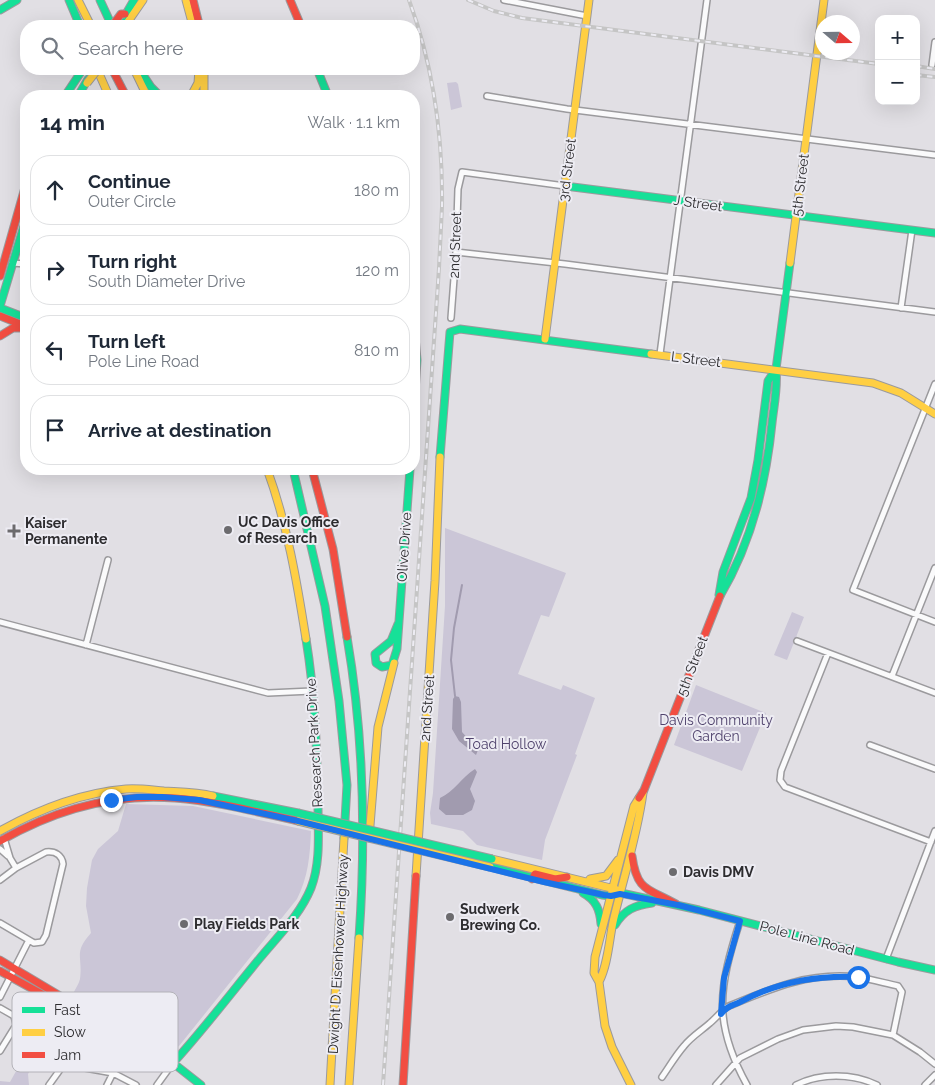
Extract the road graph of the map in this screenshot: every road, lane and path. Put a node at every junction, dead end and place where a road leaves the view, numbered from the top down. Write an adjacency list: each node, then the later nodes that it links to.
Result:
1 (17, 0): 14 (main road)
2 (70, 0): 17 (main road)
3 (78, 0): 18 (main road)
4 (100, 0): 19 (main road)
5 (134, 0): 15 (main road)
6 (143, 0): 22 (main road)
7 (186, 0): 23 (main road)
8 (193, 0): 24 (main road)
9 (290, 0): 25 (main road)
10 (504, 0): 16 (street)
11 (590, 0): 16 (main road, 3rd Street)
12 (707, 0): 48 (street)
13 (824, 0): 49 (main road, 5th Street)
14 (0, 10)
15 (125, 14): 20 (main road, bridge); 21 (main road)
16 (587, 16): 47 (main road, 3rd Street)
17 (78, 20)
18 (88, 20)
19 (109, 20)
20 (116, 20)
21 (122, 20)
22 (130, 20)
23 (191, 20)
24 (198, 20)
25 (298, 20)
26 (935, 42): 27 (street)
27 (932, 65)
28 (80, 75): 37 (main road)
29 (92, 75): 38 (main road, bridge)
30 (99, 75): 39 (main road)
31 (115, 75): 40 (main road)
32 (137, 75): 41 (main road)
33 (143, 75): 42 (main road)
34 (198, 75): 43 (main road)
35 (204, 75): 44 (main road)
36 (320, 75): 45 (main road)
37 (69, 90)
38 (82, 90)
39 (106, 90)
40 (123, 90)
41 (144, 90)
42 (154, 90)
43 (196, 90)
44 (204, 90)
45 (326, 90)
46 (487, 96): 47 (street)
47 (575, 109): 48 (street); 52 (main road, 3rd Street)
48 (691, 124): 49 (street); 53 (street)
49 (806, 139): 50 (street); 55 (main road, 5th Street)
50 (935, 156)
51 (462, 172): 52 (street, J Street); 59 (street, 2nd Street)
52 (565, 186): 53 (main road, J Street); 62 (main road, 3rd Street)
53 (680, 201): 55 (main road, J Street); 64 (street)
54 (20, 206): 63 (main road)
55 (796, 216): 56 (main road, J Street); 65 (main road, 5th Street)
56 (912, 230): 57 (main road, J Street); 67 (street)
57 (935, 233)
58 (20, 238): 60 (main road)
59 (456, 252): 62 (street); 71 (street, 2nd Street)
60 (12, 263): 61 (street); 66 (main road)
61 (20, 264)
62 (555, 264): 64 (street); 76 (main road, 3rd Street)
63 (0, 276)
64 (671, 278): 65 (street); 77 (street)
65 (786, 293): 67 (street); 78 (main road, 5th Street)
66 (0, 307): 69 (main road)
67 (901, 308): 68 (street)
68 (935, 312)
69 (20, 315)
70 (0, 316): 72 (main road)
71 (451, 318)
72 (20, 324)
73 (20, 327): 75 (main road)
74 (450, 332): 76 (main road, L Street); 160 (main road, 2nd Street)
75 (0, 336)
76 (545, 339): 77 (main road, L Street)
77 (660, 354): 78 (main road, L Street)
78 (776, 369): 80 (main road, L Street); 101 (main road, 5th Street)
79 (935, 384): 80 (street)
80 (925, 407): 81 (main road, L Street); 88 (street)
81 (935, 414)
82 (269, 475): 97 (main road, Research Park Drive)
83 (294, 475): 158 (main road, Dwight D. Eisenhower Highway)
84 (314, 475): 115 (main road, Dwight D. Eisenhower Highway)
85 (410, 475): 91 (main road, Olive Drive)
86 (108, 560): 93 (street)
87 (935, 568): 88 (street)
88 (916, 614): 90 (street); 96 (street)
89 (0, 622): 93 (street)
90 (935, 622)
91 (398, 624): 95 (main road, Olive Drive); 95 (main road, Olive Drive)
92 (797, 640): 94 (street)
93 (86, 645): 97 (street)
94 (828, 653): 96 (street); 105 (street)
95 (394, 663): 115 (main road)
96 (892, 676): 98 (street)
97 (312, 691): 143 (main road, Research Park Drive)
98 (935, 692)
99 (870, 745): 100 (street)
100 (935, 769)
101 (644, 790): 107 (main road, 5th Street); 108 (main road, 5th Street)
102 (298, 817): 104 (main road, Pole Line Road); 111 (main road, Pole Line Road, bridge); 112 (main road, Pole Line Road, bridge)
103 (935, 831): 105 (street)
104 (1, 837): 109 (street)
105 (931, 842): 127 (street)
106 (0, 849): 109 (street)
107 (631, 850): 118 (main road, 5th Street); 121 (main road)
108 (622, 853): 113 (main road); 116 (main road, 5th Street)
109 (10, 858): 110 (street)
110 (16, 868): 114 (street); 126 (street)
111 (567, 877): 112 (main road); 113 (main road, Pole Line Road)
112 (532, 879): 117 (main road, Pole Line Road)
113 (578, 879): 116 (main road, Pole Line Road)
114 (0, 880)
115 (363, 885): 159 (main road, Dwight D. Eisenhower Highway)
116 (613, 887): 118 (main road); 119 (main road, 5th Street)
117 (576, 889): 119 (main road, Pole Line Road); 124 (main road)
118 (620, 894): 119 (main road, Pole Line Road); 120 (main road, Pole Line Road); 125 (main road, 5th Street)
119 (611, 896): 124 (main road, 5th Street)
120 (658, 902): 121 (main road, Pole Line Road); 125 (main road)
121 (678, 905): 122 (main road, Pole Line Road)
122 (740, 921): 127 (main road, Pole Line Road); 138 (street)
123 (0, 923): 126 (street)
124 (601, 933): 133 (main road, 5th Street)
125 (610, 937): 133 (main road, 5th Street)
126 (29, 940): 129 (street)
127 (886, 959): 130 (main road, Pole Line Road)
128 (0, 960): 129 (main road)
129 (14, 968): 132 (street); 135 (main road)
130 (935, 970)
131 (0, 971): 132 (main road)
132 (10, 977): 134 (main road); 136 (street)
133 (599, 982): 161 (main road, 5th Street)
134 (39, 992)
135 (50, 992)
136 (0, 997)
137 (0, 1008): 139 (street)
138 (721, 1014): 141 (street); 144 (street); 152 (street)
139 (12, 1015)
140 (12, 1032): 142 (street)
141 (893, 1035): 144 (street); 145 (street)
142 (0, 1051)
143 (178, 1057)
144 (735, 1064): 162 (street); 163 (street)
145 (935, 1064)
146 (178, 1067): 157 (main road)
147 (58, 1072): 153 (street)
148 (107, 1072): 150 (street)
149 (167, 1072): 156 (street)
150 (113, 1073): 154 (street); 155 (street)
151 (935, 1075): 166 (street)
152 (662, 1077)
153 (49, 1085)
154 (107, 1085)
155 (136, 1085)
156 (158, 1085)
157 (200, 1085)
158 (330, 1085)
159 (350, 1085)
160 (403, 1085)
161 (631, 1085)
162 (716, 1085)
163 (747, 1085)
164 (796, 1085): 165 (street)
165 (877, 1085)
166 (925, 1085)

